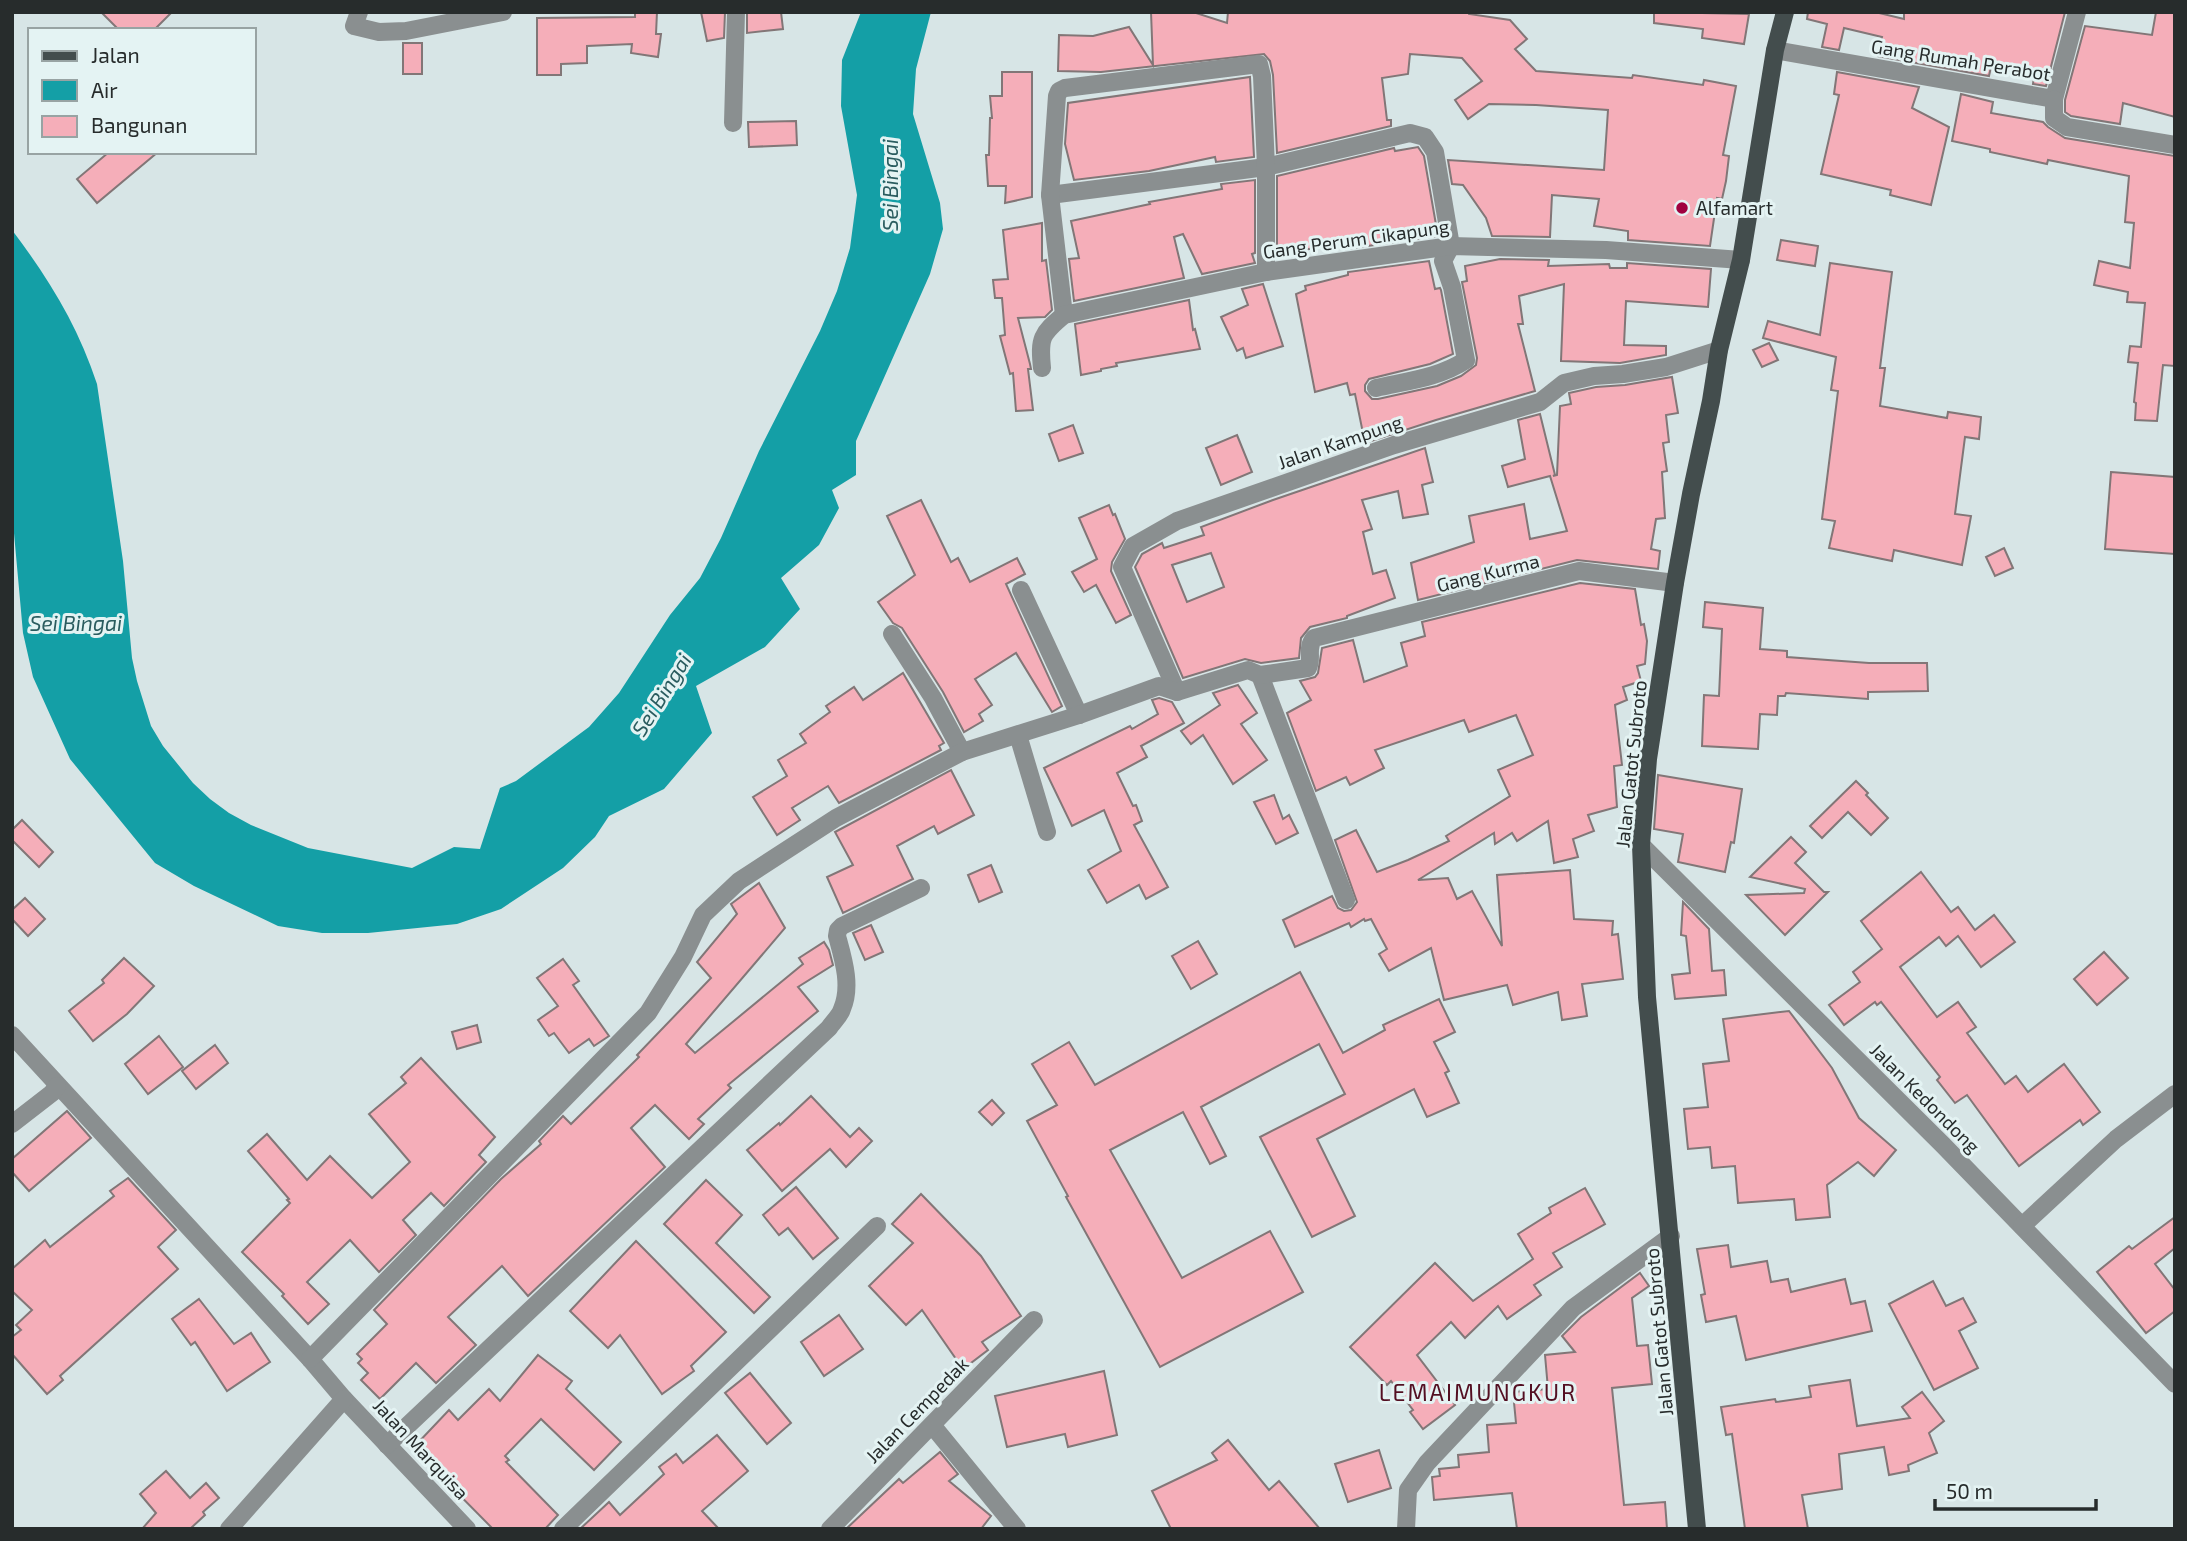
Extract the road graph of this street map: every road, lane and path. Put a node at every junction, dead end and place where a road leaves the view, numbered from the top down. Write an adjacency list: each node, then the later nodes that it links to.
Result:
1 (359, 12): 2 (street)
2 (503, 12)
3 (736, 12): 8 (street)
4 (1785, 12): 6 (main road, Jalan Gatot Subroto)
5 (2077, 12): 7 (street, Gang Rumah Perabot)
6 (1775, 50): 7 (street, Gang Rumah Perabot); 13 (main road, Jalan Gatot Subroto)
7 (2054, 99): 9 (street)
8 (733, 123)
9 (2175, 145)
10 (1266, 167): 11 (street); 11 (street); 12 (street); 14 (street)
11 (1050, 195): 15 (street)
12 (1451, 246): 13 (street, Gang Perum Cikapung); 14 (street, Gang Perum Cikapung); 18 (street)
13 (1741, 260): 16 (main road, Jalan Gatot Subroto)
14 (1266, 272): 15 (street, Gang Perum Cikapung)
15 (1064, 315): 17 (street)
16 (1719, 350): 19 (main road, Jalan Gatot Subroto); 23 (street, Jalan Kampung)
17 (1042, 368)
18 (1376, 388)
19 (1675, 583): 22 (street, Gang Kurma); 28 (main road, Jalan Gatot Subroto)
20 (1021, 590): 24 (street)
21 (892, 634): 26 (street)
22 (1260, 675): 23 (street); 30 (street)
23 (1177, 692): 24 (street)
24 (1079, 715): 25 (street)
25 (1018, 735): 26 (street); 27 (street)
26 (962, 752): 39 (street)
27 (1047, 832)
28 (1641, 845): 36 (street, Jalan Kedondong); 37 (main road, Jalan Gatot Subroto)
29 (921, 888): 43 (street)
30 (1346, 900)
31 (12, 1035): 32 (street, Jalan Marquisa)
32 (57, 1086): 34 (street); 39 (street, Jalan Marquisa)
33 (2175, 1094): 36 (street)
34 (12, 1124)
35 (877, 1226): 46 (street)
36 (2022, 1226): 40 (street, Jalan Kedondong)
37 (1671, 1236): 49 (street); 50 (main road, Jalan Gatot Subroto)
38 (1034, 1320): 42 (street, Jalan Cempedak)
39 (310, 1359): 41 (street, Jalan Marquisa)
40 (2175, 1384)
41 (344, 1399): 43 (street, Jalan Marquisa); 45 (street)
42 (932, 1425): 47 (street, Jalan Cempedak); 48 (street)
43 (387, 1445): 44 (street, Jalan Marquisa)
44 (466, 1528)
45 (229, 1529)
46 (563, 1529)
47 (830, 1529)
48 (1017, 1529)
49 (1406, 1529)
50 (1697, 1529)

